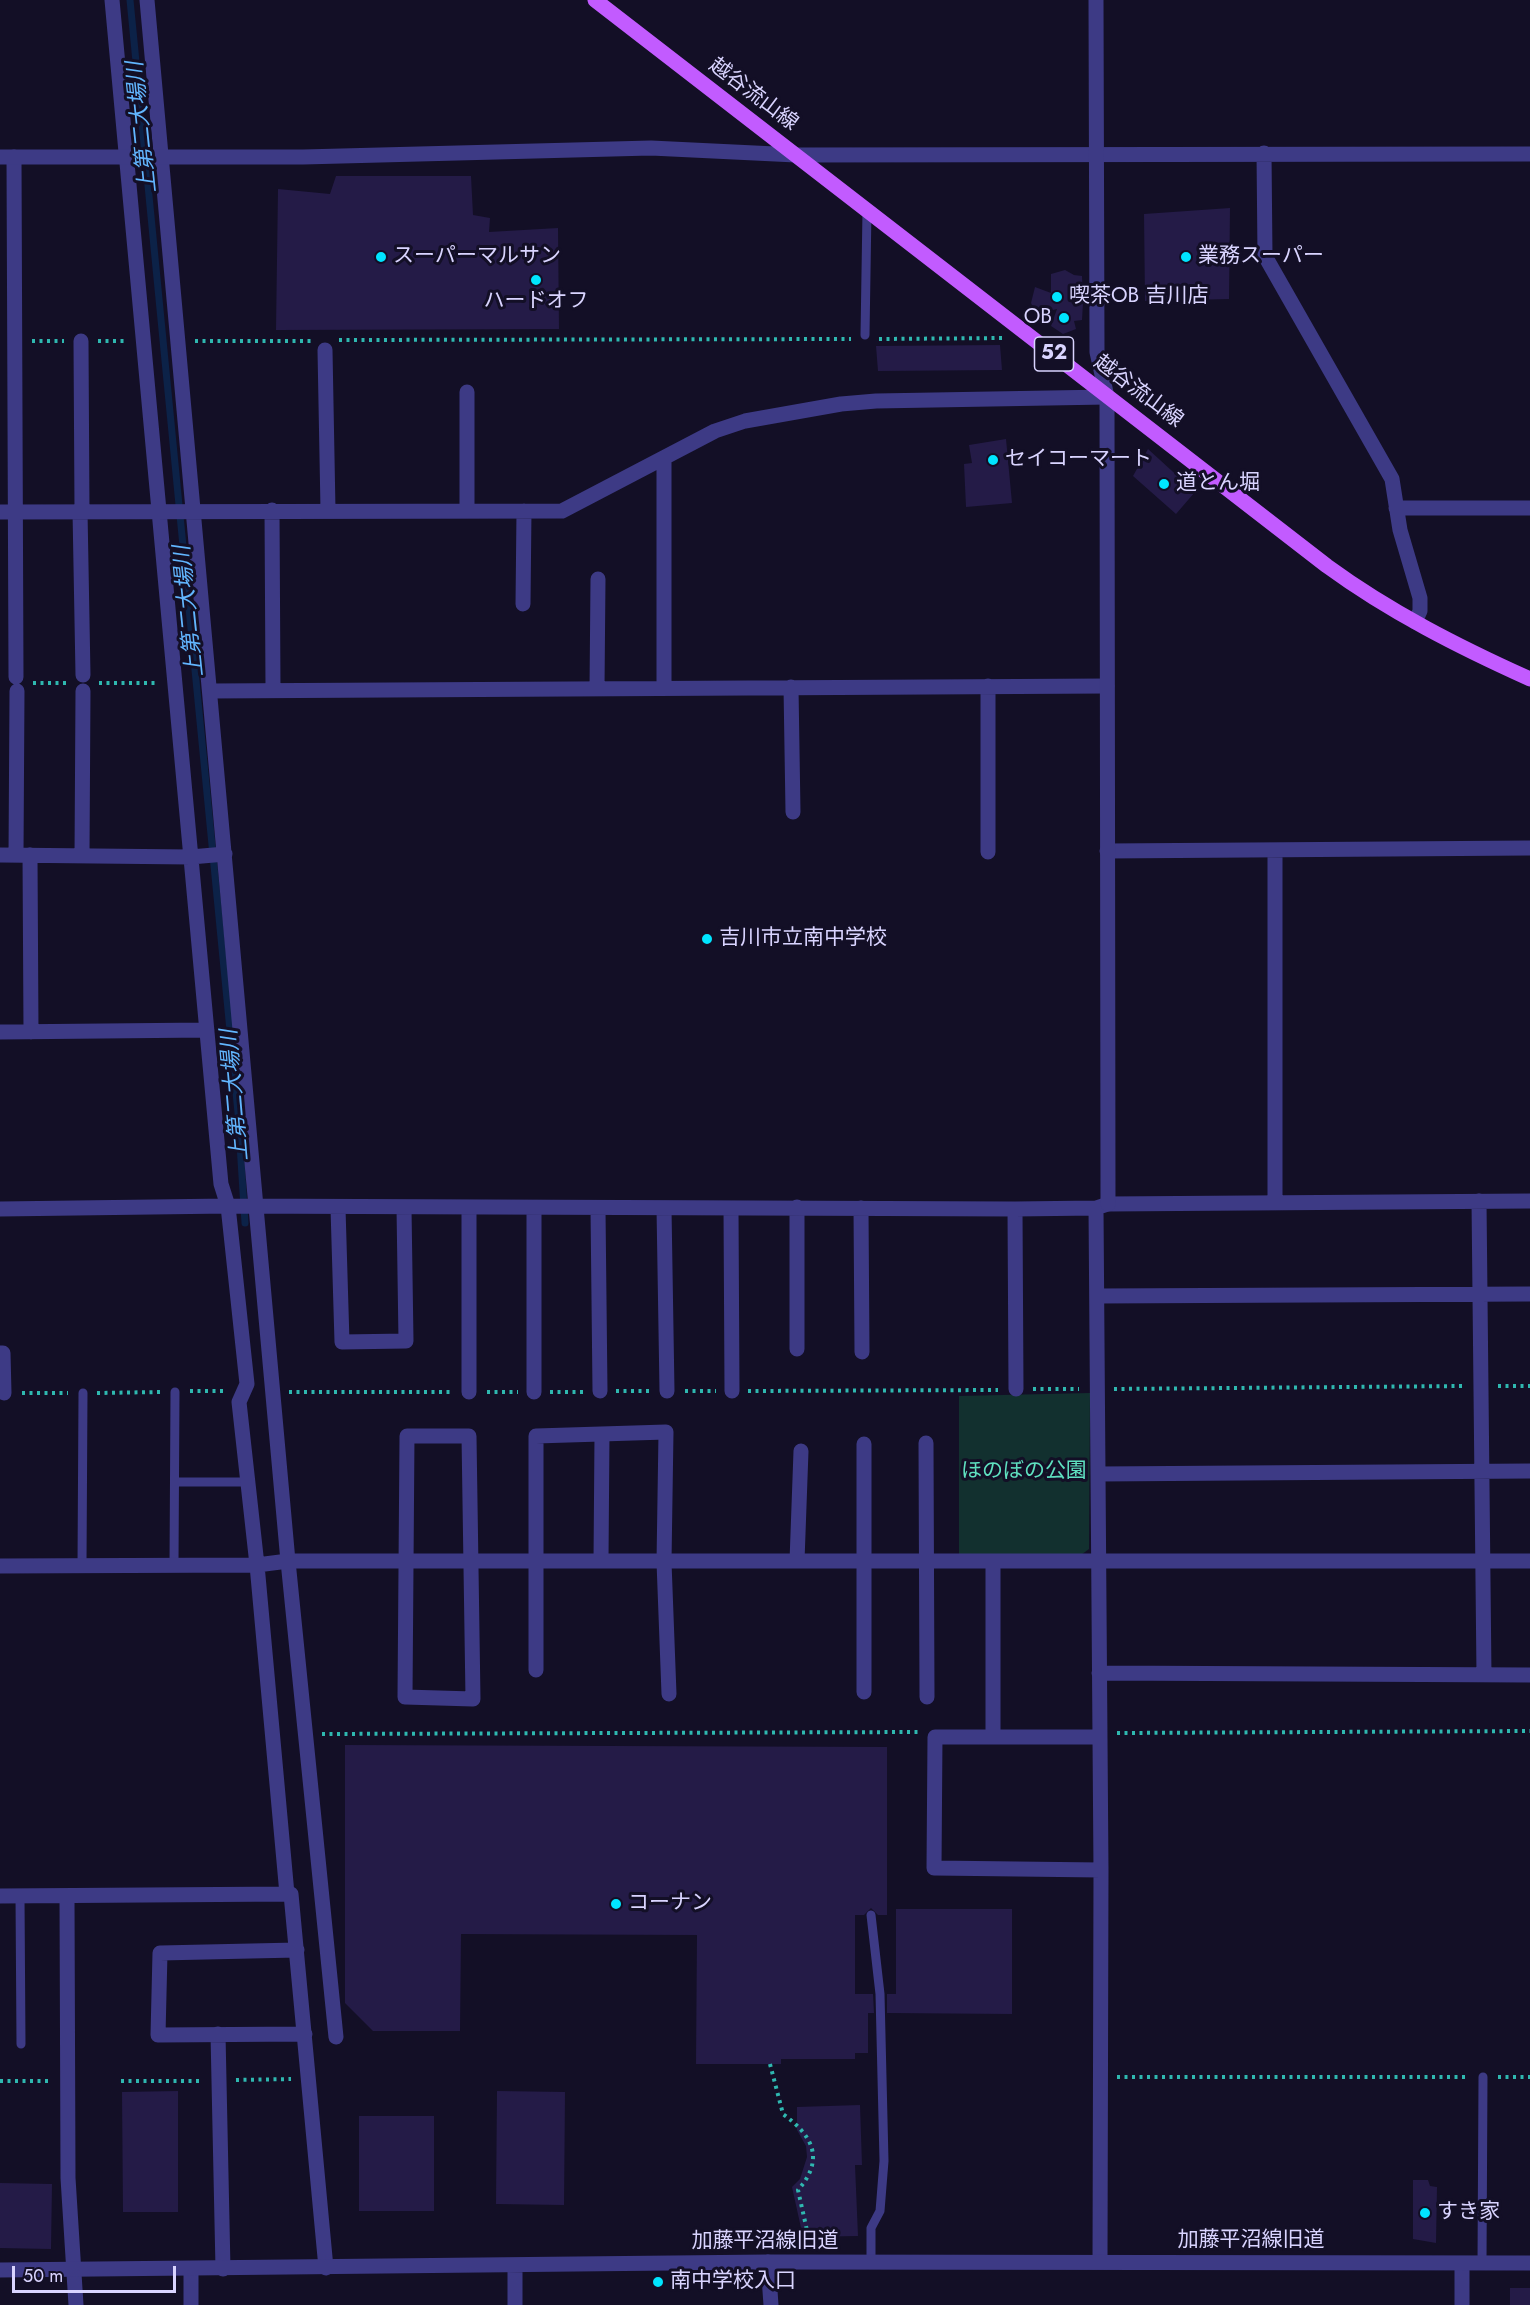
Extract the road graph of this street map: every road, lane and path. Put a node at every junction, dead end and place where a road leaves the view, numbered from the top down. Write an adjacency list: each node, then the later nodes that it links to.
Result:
1 (112, 0): 9 (street)
2 (147, 0): 11 (street)
3 (595, 0): 7 (main road, 越谷流山線 / 52)
4 (1096, 0): 8 (street)
5 (1264, 153): 6 (street); 8 (street); 21 (street)
6 (1530, 154)
7 (796, 155): 8 (street); 11 (street); 12 (main road, 越谷流山線 / 52)
8 (1099, 155): 19 (street)
9 (126, 156): 10 (street); 11 (street); 28 (street)
10 (7, 157): 26 (street)
11 (161, 157): 16 (street)
12 (867, 210): 13 (lane); 19 (main road, 越谷流山線 / 52)
13 (864, 337): 14 (path); 17 (path)
14 (1012, 338)
15 (81, 341): 27 (street)
16 (180, 341): 17 (path); 29 (street)
17 (327, 344): 24 (street)
18 (467, 392): 25 (street)
19 (1107, 397): 20 (street); 33 (main road, 越谷流山線 / 52); 37 (street)
20 (664, 458): 30 (street); 40 (street)
21 (1396, 508): 22 (street); 33 (street)
22 (1530, 508)
23 (272, 510): 24 (street); 29 (street); 41 (street)
24 (327, 510): 25 (street)
25 (467, 510): 30 (street)
26 (8, 511): 27 (street); 51 (street)
27 (81, 511): 28 (street); 34 (street)
28 (158, 511): 29 (street); 53 (street)
29 (193, 511): 43 (street)
30 (524, 511): 32 (street)
31 (598, 579): 39 (street)
32 (523, 604)
33 (1415, 622): 35 (main road, 越谷流山線 / 52)
34 (83, 675)
35 (1530, 679)
36 (988, 686): 37 (street); 38 (street); 48 (street)
37 (1107, 686): 47 (street)
38 (791, 687): 40 (street); 44 (street)
39 (597, 688): 40 (street); 41 (street)
40 (664, 688)
41 (273, 689): 43 (street)
42 (83, 691): 52 (street)
43 (211, 691): 49 (street)
44 (793, 812)
45 (1530, 848): 46 (street)
46 (1275, 850): 47 (street); 59 (street)
47 (1107, 851): 60 (street)
48 (988, 852)
49 (225, 854): 53 (street); 63 (street)
50 (0, 855): 51 (street)
51 (23, 855): 52 (street); 56 (street)
52 (82, 855): 53 (street)
53 (192, 857): 54 (street)
54 (207, 1030): 56 (street); 61 (street)
55 (0, 1032): 56 (street)
56 (30, 1032)
57 (1479, 1201): 58 (street); 59 (street); 74 (street)
58 (1530, 1201)
59 (1275, 1203): 60 (street)
60 (1102, 1206): 73 (street); 76 (street)
61 (232, 1207): 63 (street); 71 (street); 93 (street)
62 (797, 1207): 69 (street); 70 (street); 77 (street)
63 (257, 1208): 64 (street); 88 (street)
64 (338, 1208): 65 (street); 65 (street)
65 (404, 1208): 66 (street)
66 (469, 1208): 67 (street); 89 (street)
67 (534, 1208): 72 (street); 90 (street)
68 (664, 1208): 69 (street); 72 (street); 86 (street)
69 (731, 1208): 84 (street)
70 (861, 1208): 73 (street); 78 (street)
71 (0, 1209)
72 (598, 1209): 85 (street)
73 (1015, 1209): 82 (street)
74 (1479, 1294): 75 (street); 76 (street); 80 (street)
75 (1530, 1294)
76 (1098, 1296): 83 (street)
77 (797, 1349)
78 (862, 1352)
79 (0, 1353): 91 (street)
80 (1481, 1386): 81 (path); 83 (path); 98 (street)
81 (1530, 1386)
82 (1016, 1389): 83 (path); 84 (path)
83 (1098, 1389): 100 (street)
84 (732, 1390): 86 (path)
85 (600, 1391): 86 (path); 90 (path)
86 (667, 1391)
87 (175, 1392): 92 (path); 93 (path); 101 (lane)
88 (273, 1392): 89 (path); 115 (street)
89 (469, 1392): 90 (path)
90 (534, 1392)
91 (4, 1393): 92 (path)
92 (83, 1393): 117 (lane)
93 (242, 1394): 102 (street)
94 (602, 1434): 103 (street); 113 (street); 114 (street)
95 (864, 1443): 105 (street)
96 (926, 1443): 106 (street)
97 (801, 1451): 104 (street)
98 (1482, 1472): 99 (street); 100 (street); 109 (street)
99 (1530, 1472)
100 (1098, 1474): 108 (street)
101 (176, 1482): 102 (lane); 116 (lane)
102 (250, 1482): 115 (street)
103 (601, 1561): 113 (street); 114 (street)
104 (797, 1561): 105 (street); 114 (street)
105 (863, 1561): 106 (street); 123 (street)
106 (926, 1561): 107 (street); 125 (street)
107 (993, 1561): 108 (street); 129 (street)
108 (1098, 1561): 109 (street); 120 (street)
109 (1485, 1561): 110 (street); 121 (street)
110 (1530, 1561)
111 (406, 1562): 112 (street); 112 (street); 112 (street); 115 (street)
112 (472, 1562): 113 (street)
113 (536, 1562): 119 (street)
114 (664, 1562): 124 (street)
115 (273, 1563): 116 (street); 127 (street); 132 (street)
116 (174, 1564): 117 (street)
117 (82, 1565): 118 (street)
118 (0, 1566)
119 (536, 1670)
120 (1100, 1673): 121 (street); 130 (street)
121 (1484, 1675): 122 (street)
122 (1530, 1675)
123 (864, 1692)
124 (669, 1694)
125 (927, 1697)
126 (1530, 1731): 130 (path)
127 (308, 1734): 128 (path); 140 (street)
128 (935, 1737): 129 (street); 131 (street)
129 (993, 1737): 130 (street)
130 (1100, 1737): 131 (street)
131 (1101, 1870): 143 (street)
132 (287, 1894): 135 (street); 137 (street)
133 (0, 1896): 134 (street)
134 (20, 1896): 135 (street); 141 (lane)
135 (67, 1896): 147 (street)
136 (871, 1915): 151 (lane)
137 (297, 1950): 138 (street); 139 (street)
138 (218, 2034): 139 (street); 158 (street)
139 (305, 2034): 156 (street)
140 (336, 2037)
141 (21, 2044)
142 (770, 2064): 148 (path)
143 (1101, 2077): 144 (path); 149 (street)
144 (1483, 2078): 145 (path); 152 (lane)
145 (1530, 2078)
146 (0, 2081): 147 (path)
147 (67, 2081): 160 (street)
148 (808, 2235)
149 (1100, 2261): 151 (street, 加藤平沼線旧道); 154 (street, 加藤平沼線旧道)
150 (768, 2262): 151 (street, 加藤平沼線旧道); 155 (street, 加藤平沼線旧道); 164 (street)
151 (871, 2262)
152 (1482, 2263): 153 (street, 加藤平沼線旧道); 154 (street, 加藤平沼線旧道)
153 (1530, 2263)
154 (1462, 2264): 165 (street)
155 (514, 2266): 156 (street, 加藤平沼線旧道); 163 (street)
156 (326, 2268): 158 (street, 加藤平沼線旧道)
157 (191, 2269): 158 (street, 加藤平沼線旧道); 160 (street, 加藤平沼線旧道); 162 (street)
158 (223, 2269)
159 (0, 2270): 160 (street, 加藤平沼線旧道)
160 (75, 2270): 161 (street)
161 (76, 2305)
162 (191, 2305)
163 (514, 2305)
164 (771, 2305)
165 (1462, 2305)

